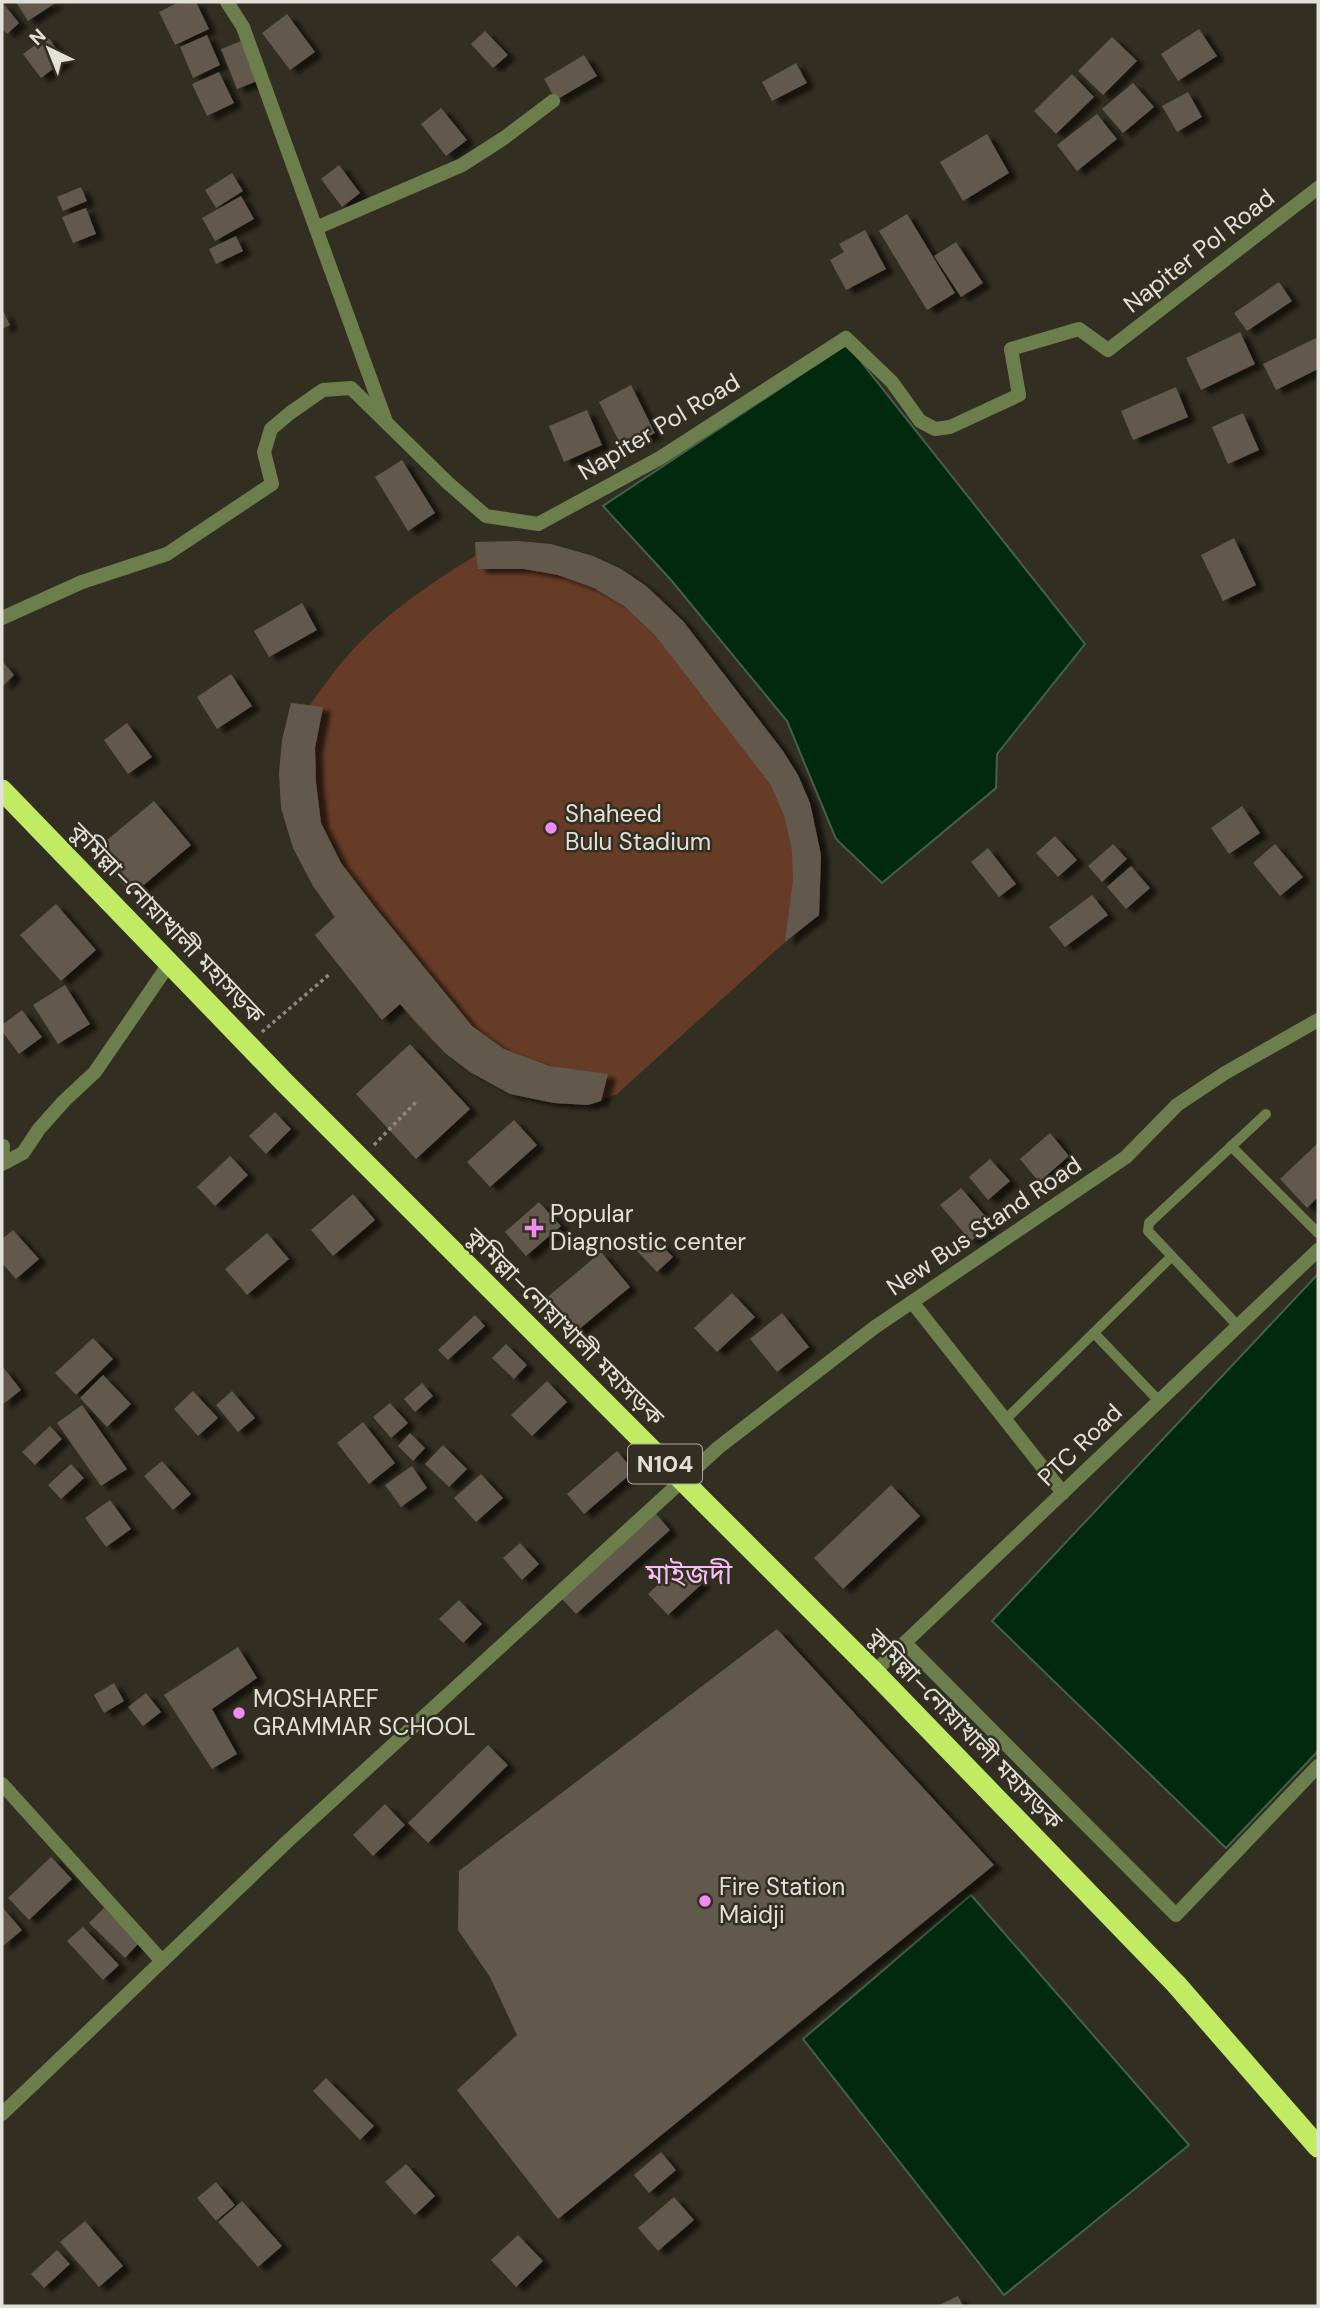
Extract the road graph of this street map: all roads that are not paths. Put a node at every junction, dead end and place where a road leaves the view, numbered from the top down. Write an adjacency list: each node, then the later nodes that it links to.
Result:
1 (227, 2): 4 (street)
2 (553, 101): 4 (street)
3 (1318, 188): 5 (street, Napiter Pol Road)
4 (316, 228): 5 (street)
5 (386, 422): 6 (street, Napiter Pol Road)
6 (2, 618)
7 (2, 790): 8 (highway, কুমিল্লা–নোয়াখালী মহাসড়ক / N104)
8 (169, 964): 13 (street); 22 (highway, কুমিল্লা–নোয়াখালী মহাসড়ক / N104)
9 (1318, 1020): 17 (street, New Bus Stand Road)
10 (1266, 1114): 11 (lane)
11 (1231, 1146): 14 (lane); 16 (lane)
12 (2, 1149): 13 (street)
13 (2, 1163)
14 (1318, 1233)
15 (1318, 1250): 18 (street, PTC Road)
16 (1171, 1257): 18 (lane); 19 (lane)
17 (912, 1302): 21 (street); 22 (street, New Bus Stand Road)
18 (1238, 1326): 20 (street, PTC Road)
19 (1094, 1333): 20 (lane); 21 (lane)
20 (1159, 1401): 23 (street, PTC Road)
21 (1005, 1420): 23 (street)
22 (681, 1480): 25 (highway, কুমিল্লা–নোয়াখালী মহাসড়ক / N104); 28 (street, New Bus Stand Road)
23 (1063, 1493): 24 (street, PTC Road)
24 (905, 1643): 25 (street, PTC Road); 26 (street)
25 (874, 1672): 30 (highway, কুমিল্লা–নোয়াখালী মহাসড়ক / N104)
26 (1318, 1766)
27 (2, 1784): 28 (street)
28 (162, 1961): 29 (street, New Bus Stand Road)
29 (2, 2114)
30 (1318, 2147)

